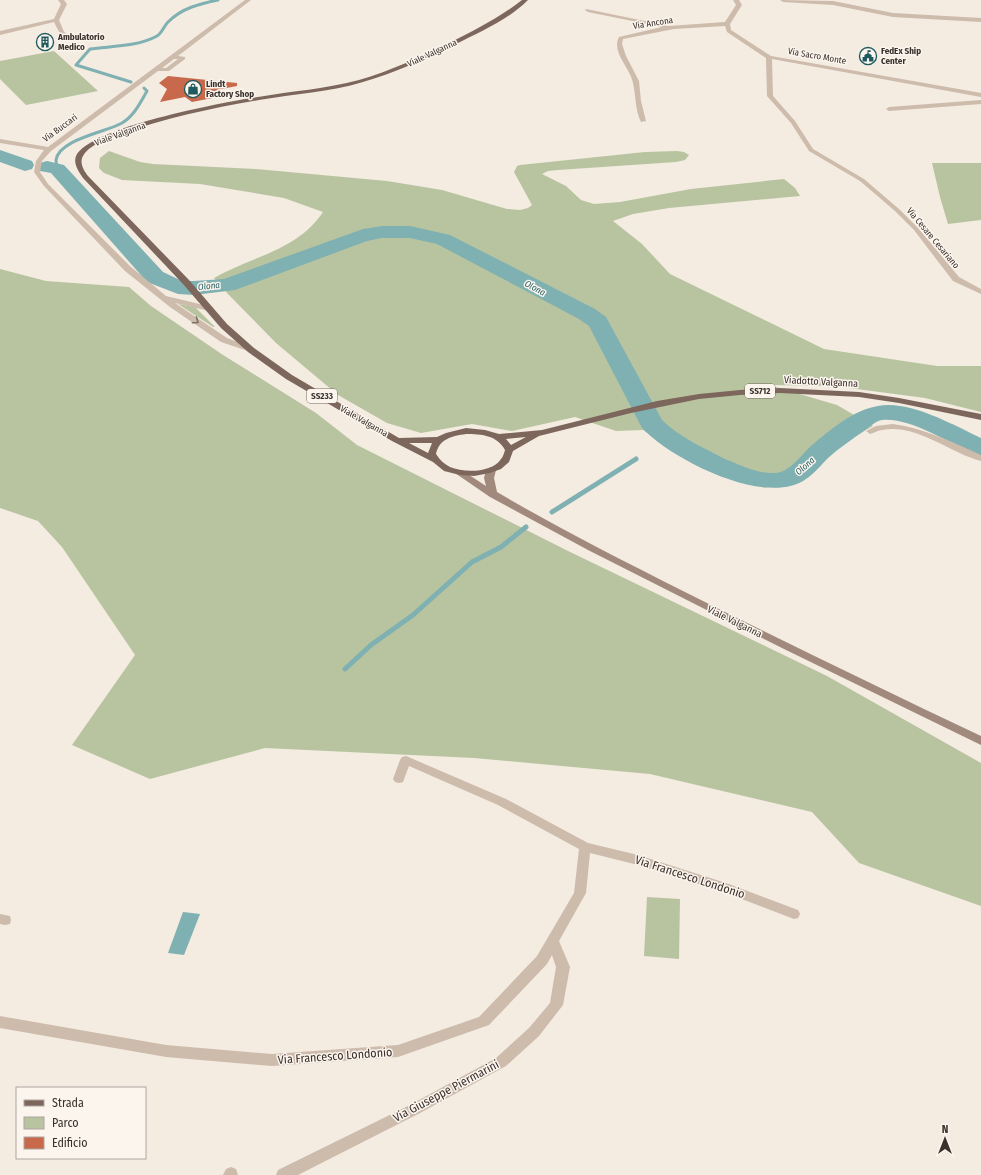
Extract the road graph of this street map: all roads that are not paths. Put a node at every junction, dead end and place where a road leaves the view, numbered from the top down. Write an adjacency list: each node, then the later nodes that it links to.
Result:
1 (61, 0): 7 (street)
2 (248, 0): 14 (street, Via Buccari)
3 (525, 0): 24 (main road, Viale Valganna / SS233)
4 (736, 0): 9 (street)
5 (783, 0): 8 (street)
6 (588, 10): 10 (street)
7 (56, 20): 11 (street); 12 (street)
8 (981, 20)
9 (727, 24): 10 (street, Via Ancona); 13 (street)
10 (673, 29): 19 (street, Via Ancona)
11 (0, 33)
12 (72, 39)
13 (769, 56): 16 (street, Via Sacro Monte); 22 (street, Via Cesare Cesariano)
14 (172, 57): 15 (street, Via Buccari); 15 (street)
15 (155, 69): 21 (street, Via Buccari)
16 (981, 95)
17 (981, 102): 18 (street)
18 (889, 109)
19 (643, 121)
20 (0, 141): 21 (street)
21 (47, 149): 23 (street, Via Buccari)
22 (981, 292)
23 (165, 298): 24 (street, Via Buccari); 25 (street, Via Buccari, one-way to 25)
24 (209, 309): 25 (main road, Viale Valganna / SS233)
25 (251, 350): 30 (main road, Viale Valganna / SS233)
26 (981, 418): 28 (main road, Viadotto Valganna / SS712)
27 (870, 431): 33 (street)
28 (541, 433): 29 (main road, SS712); 32 (main road, SS712)
29 (496, 437): 31 (main road); 32 (main road)
30 (395, 439): 31 (main road, Viale Valganna / SS233); 34 (main road, Viale Valganna / SS233)
31 (439, 440): 34 (main road)
32 (509, 450): 35 (main road)
33 (981, 458)
34 (433, 459): 36 (main road)
35 (490, 470): 36 (main road); 37 (main road)
36 (460, 473): 37 (main road, Viale Valganna)
37 (494, 495): 38 (main road, Viale Valganna)
38 (981, 741)
39 (399, 779): 40 (street, Via Francesco Londonio)
40 (585, 847): 41 (street, Via Francesco Londonio); 42 (street, Via Francesco Londonio)
41 (794, 914)
42 (553, 940): 43 (street, Via Francesco Londonio); 44 (street, Via Giuseppe Piermarini)
43 (0, 1022)
44 (283, 1175)

